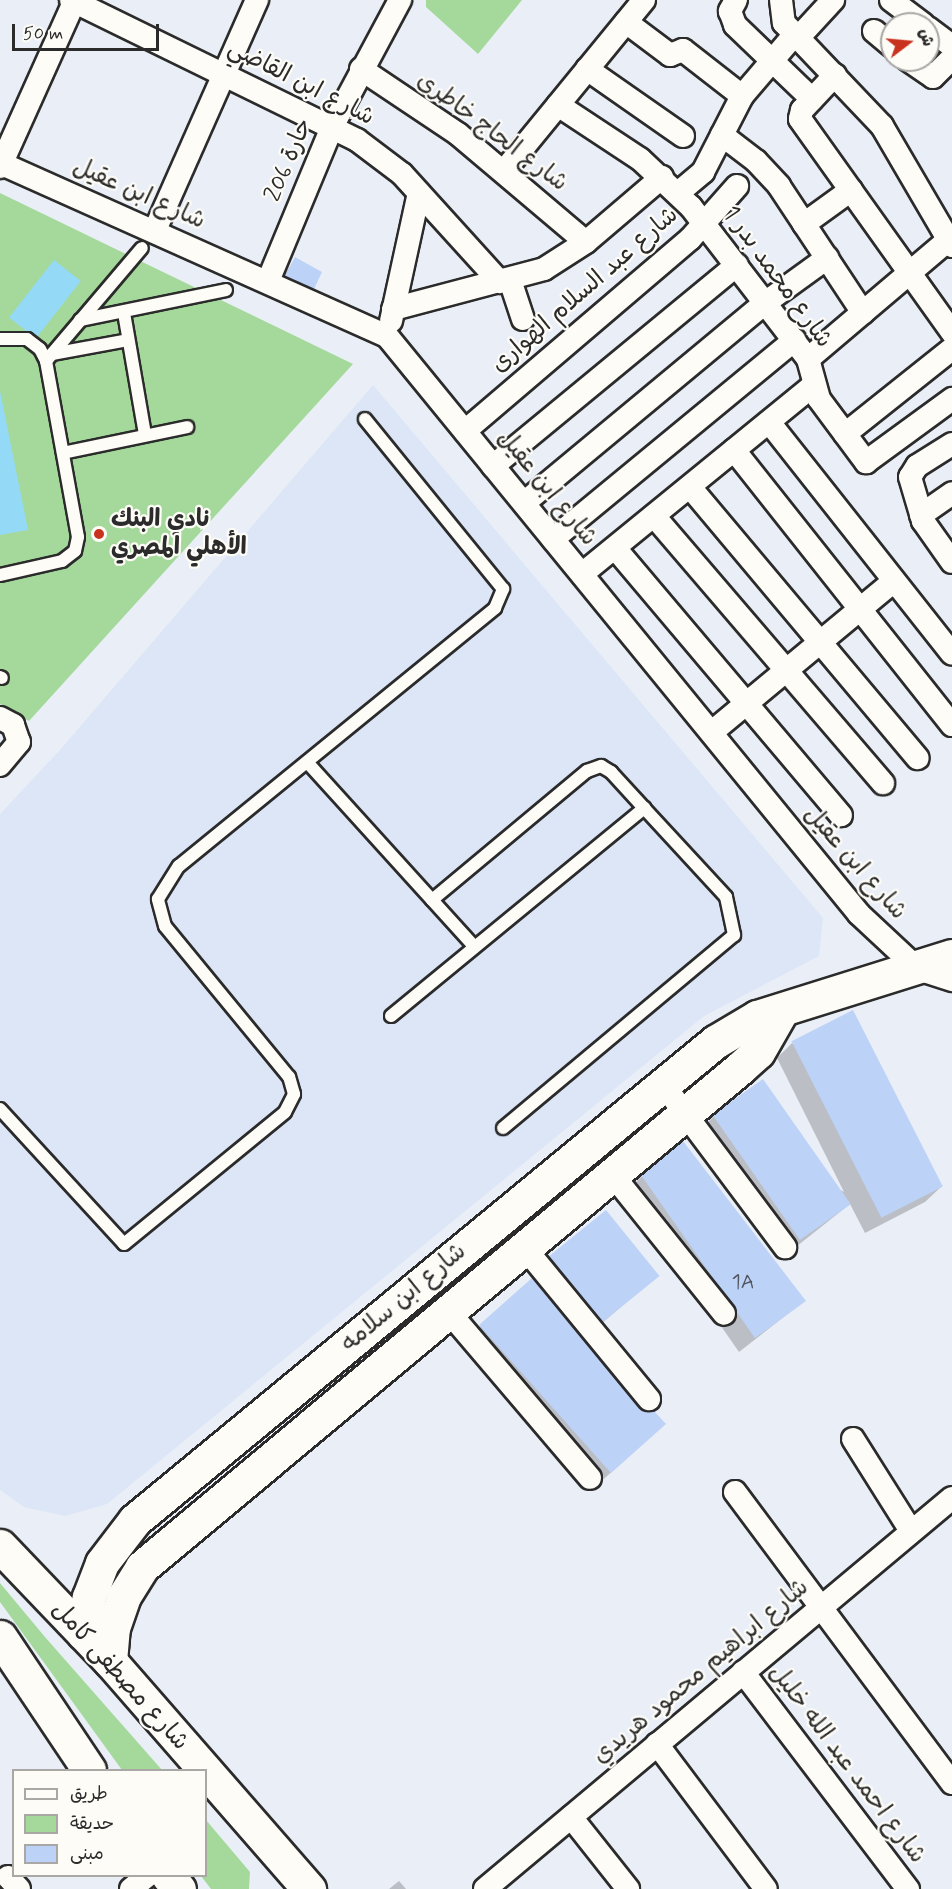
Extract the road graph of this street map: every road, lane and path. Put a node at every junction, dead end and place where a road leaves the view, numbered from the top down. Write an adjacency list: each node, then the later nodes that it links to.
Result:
1 (257, 0): 17 (street)
2 (400, 0): 15 (street, حارة 206)
3 (644, 0): 10 (street)
4 (736, 0): 14 (street)
5 (781, 0): 12 (street)
6 (833, 0): 12 (street)
7 (891, 0): 9 (street)
8 (74, 1): 17 (street, شارع ابن القاضي); 27 (street)
9 (916, 12)
10 (626, 22): 16 (street); 21 (street)
11 (874, 31): 13 (street)
12 (796, 36): 14 (street); 20 (street)
13 (880, 36)
14 (773, 61): 21 (street); 22 (street)
15 (361, 69): 24 (street, حارة 206); 28 (street, شارع الحاج خاطرى)
16 (587, 69): 23 (street); 26 (street)
17 (225, 72): 24 (street, شارع ابن القاضي); 36 (street)
18 (923, 72): 19 (street)
19 (947, 73)
20 (835, 75): 22 (street); 37 (street)
21 (742, 96): 25 (street)
22 (812, 99): 31 (street)
23 (558, 105): 28 (street); 29 (street, شارع محمد بدر 1)
24 (333, 125): 32 (street, شارع ابن القاضي); 42 (street, حارة 206)
25 (722, 135): 33 (street); 35 (street)
26 (683, 136)
27 (1, 165): 36 (street, شارع ابن عقيل)
28 (504, 171): 38 (street, شارع الحاج خاطرى)
29 (662, 177): 33 (street, شارع محمد بدر 1); 38 (street)
30 (737, 186): 34 (street, شارع عبد السلام الهوارى)
31 (851, 190): 35 (street); 41 (street)
32 (419, 193): 43 (street, شارع ابن القاضي); 46 (street)
33 (678, 193): 34 (street, شارع محمد بدر 1)
34 (704, 222): 40 (street, شارع محمد بدر 1); 64 (street, شارع عبد السلام الهوارى)
35 (804, 224): 39 (street)
36 (148, 239): 42 (street, شارع ابن عقيل); 49 (lane)
37 (951, 241): 41 (street)
38 (586, 242): 43 (street)
39 (827, 258): 45 (street); 48 (street)
40 (737, 265): 45 (street, شارع محمد بدر 1); 70 (street)
41 (910, 273): 48 (street); 51 (street)
42 (268, 281): 52 (street, شارع ابن عقيل)
43 (505, 281): 46 (street); 50 (street)
44 (226, 290): 47 (lane)
45 (765, 303): 55 (street, شارع محمد بدر 1); 73 (street)
46 (393, 309): 52 (street)
47 (124, 313): 49 (lane); 54 (lane)
48 (863, 313): 58 (street)
49 (80, 320): 57 (lane)
50 (522, 320)
51 (952, 332)
52 (387, 336): 64 (street, شارع ابن عقيل)
53 (0, 339): 57 (lane)
54 (128, 340): 57 (lane); 66 (lane)
55 (794, 340): 58 (street, شارع محمد بدر 1); 76 (street)
56 (952, 349): 65 (street)
57 (49, 358): 69 (lane)
58 (808, 359): 59 (street, شارع محمد بدر 1)
59 (814, 385): 62 (street); 65 (street, شارع محمد بدر 1)
60 (952, 399): 65 (street, شارع محمد بدر 1)
61 (365, 419): 91 (lane)
62 (769, 422): 68 (street); 81 (street)
63 (187, 427): 66 (lane)
64 (465, 431): 70 (street, شارع ابن عقيل)
65 (844, 434)
66 (145, 435): 69 (lane)
67 (952, 444): 74 (street)
68 (734, 450): 71 (street); 82 (street)
69 (63, 453): 80 (lane)
70 (493, 466): 73 (street, شارع ابن عقيل)
71 (690, 487): 75 (street); 83 (street)
72 (952, 492): 74 (street)
73 (524, 503): 76 (street, شارع ابن عقيل)
74 (921, 515): 78 (street)
75 (654, 516): 77 (street); 85 (street)
76 (553, 539): 79 (street, شارع ابن عقيل)
77 (615, 548): 79 (street); 86 (street)
78 (952, 562)
79 (582, 574): 89 (street, شارع ابن عقيل)
80 (0, 575)
81 (894, 581): 82 (street); 84 (street)
82 (860, 609): 83 (street); 88 (street)
83 (820, 642): 85 (street); 90 (street)
84 (952, 654)
85 (786, 670): 86 (street); 93 (street)
86 (746, 703): 89 (street); 95 (street)
87 (0, 718): 92 (street)
88 (952, 725)
89 (712, 732): 99 (street, شارع ابن عقيل)
90 (917, 758)
91 (307, 762): 96 (lane); 104 (lane)
92 (0, 765)
93 (883, 783)
94 (644, 808): 96 (lane); 97 (lane); 106 (lane)
95 (841, 815)
96 (432, 900): 97 (lane)
97 (474, 946): 102 (lane)
98 (952, 957): 99 (street, شارع ابن سلامه)
99 (918, 969): 100 (street, شارع ابن عقيل); 101 (street, شارع ابن سلامه)
100 (952, 980)
101 (781, 1012): 103 (street, شارع ابن سلامه); 105 (street, شارع ابن سلامه)
102 (391, 1016)
103 (663, 1084): 105 (street); 120 (street, شارع ابن سلامه)
104 (0, 1109)
105 (685, 1113): 107 (street, شارع ابن سلامه); 109 (street)
106 (503, 1128)
107 (612, 1174): 108 (street, شارع ابن سلامه); 111 (street)
108 (524, 1247): 110 (street, شارع ابن سلامه); 112 (street)
109 (785, 1247)
110 (448, 1311): 114 (street); 122 (street, شارع ابن سلامه)
111 (724, 1314)
112 (649, 1399)
113 (853, 1439): 117 (street)
114 (590, 1478)
115 (735, 1492): 119 (street)
116 (952, 1498): 117 (street, شارع ابراهيم محمود هريدي)
117 (911, 1531): 119 (street, شارع ابراهيم محمود هريدي)
118 (0, 1546): 120 (street, شارع مصطفى كامل)
119 (820, 1607): 123 (street, شارع ابراهيم محمود هريدي); 128 (street)
120 (83, 1633): 122 (street, شارع مصطفى كامل)
121 (8, 1656): 125 (street)
122 (110, 1661): 126 (street, شارع مصطفى كامل)
123 (743, 1672): 124 (street, شارع ابراهيم محمود هريدي); 138 (street, شارع احمد عبد الله خليل)
124 (657, 1744): 129 (street, شارع ابراهيم محمود هريدي); 137 (street)
125 (88, 1769)
126 (204, 1769)
127 (207, 1772): 135 (street, شارع مصطفى كامل)
128 (952, 1783)
129 (571, 1817): 132 (street, شارع ابراهيم محمود هريدي); 136 (street)
130 (145, 1877): 133 (street)
131 (170, 1877): 134 (street)
132 (487, 1888)
133 (131, 1889)
134 (179, 1889)
135 (309, 1889)
136 (628, 1889)
137 (766, 1889)
138 (908, 1889)

